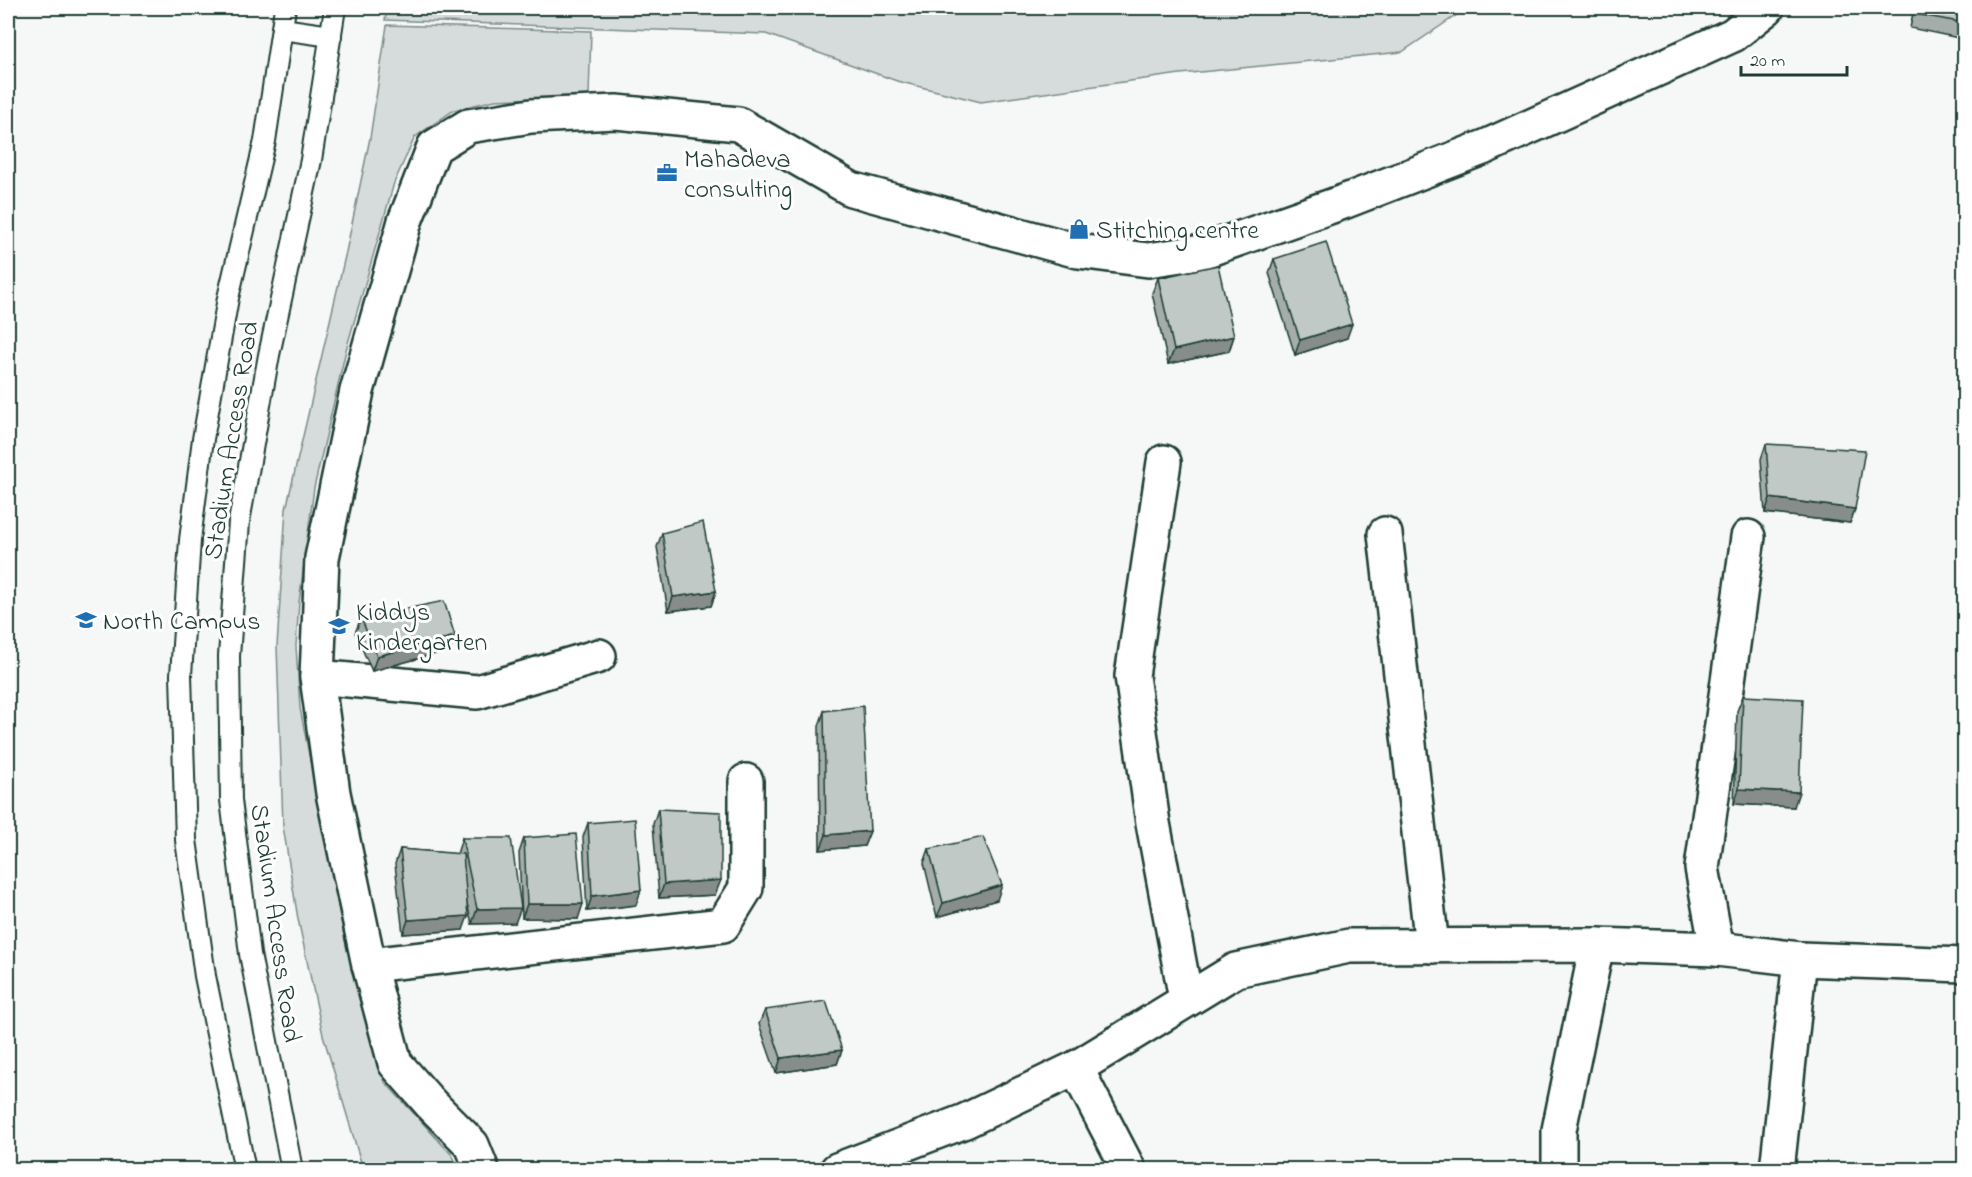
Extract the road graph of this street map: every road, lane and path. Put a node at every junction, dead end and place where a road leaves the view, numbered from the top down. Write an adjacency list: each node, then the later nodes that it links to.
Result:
1 (285, 8): 4 (lane, Stadium Access Road)
2 (335, 8): 5 (lane, Stadium Access Road)
3 (1767, 8): 10 (street)
4 (282, 29): 5 (lane); 20 (lane, Stadium Access Road)
5 (331, 36): 21 (lane, Stadium Access Road)
6 (1164, 462): 18 (street)
7 (1385, 534): 13 (street)
8 (1748, 537): 14 (street)
9 (599, 656): 10 (street)
10 (317, 677): 16 (street)
11 (746, 781): 16 (street)
12 (1597, 945): 13 (street); 14 (street); 25 (street)
13 (1432, 946): 18 (street)
14 (1717, 949): 15 (street)
15 (1800, 959): 17 (street); 26 (street)
16 (369, 965): 22 (street)
17 (1965, 965)
18 (1186, 999): 19 (street)
19 (1076, 1068): 23 (street); 24 (street)
20 (245, 1170)
21 (292, 1170)
22 (482, 1170)
23 (837, 1170)
24 (1129, 1170)
25 (1559, 1170)
26 (1777, 1170)

